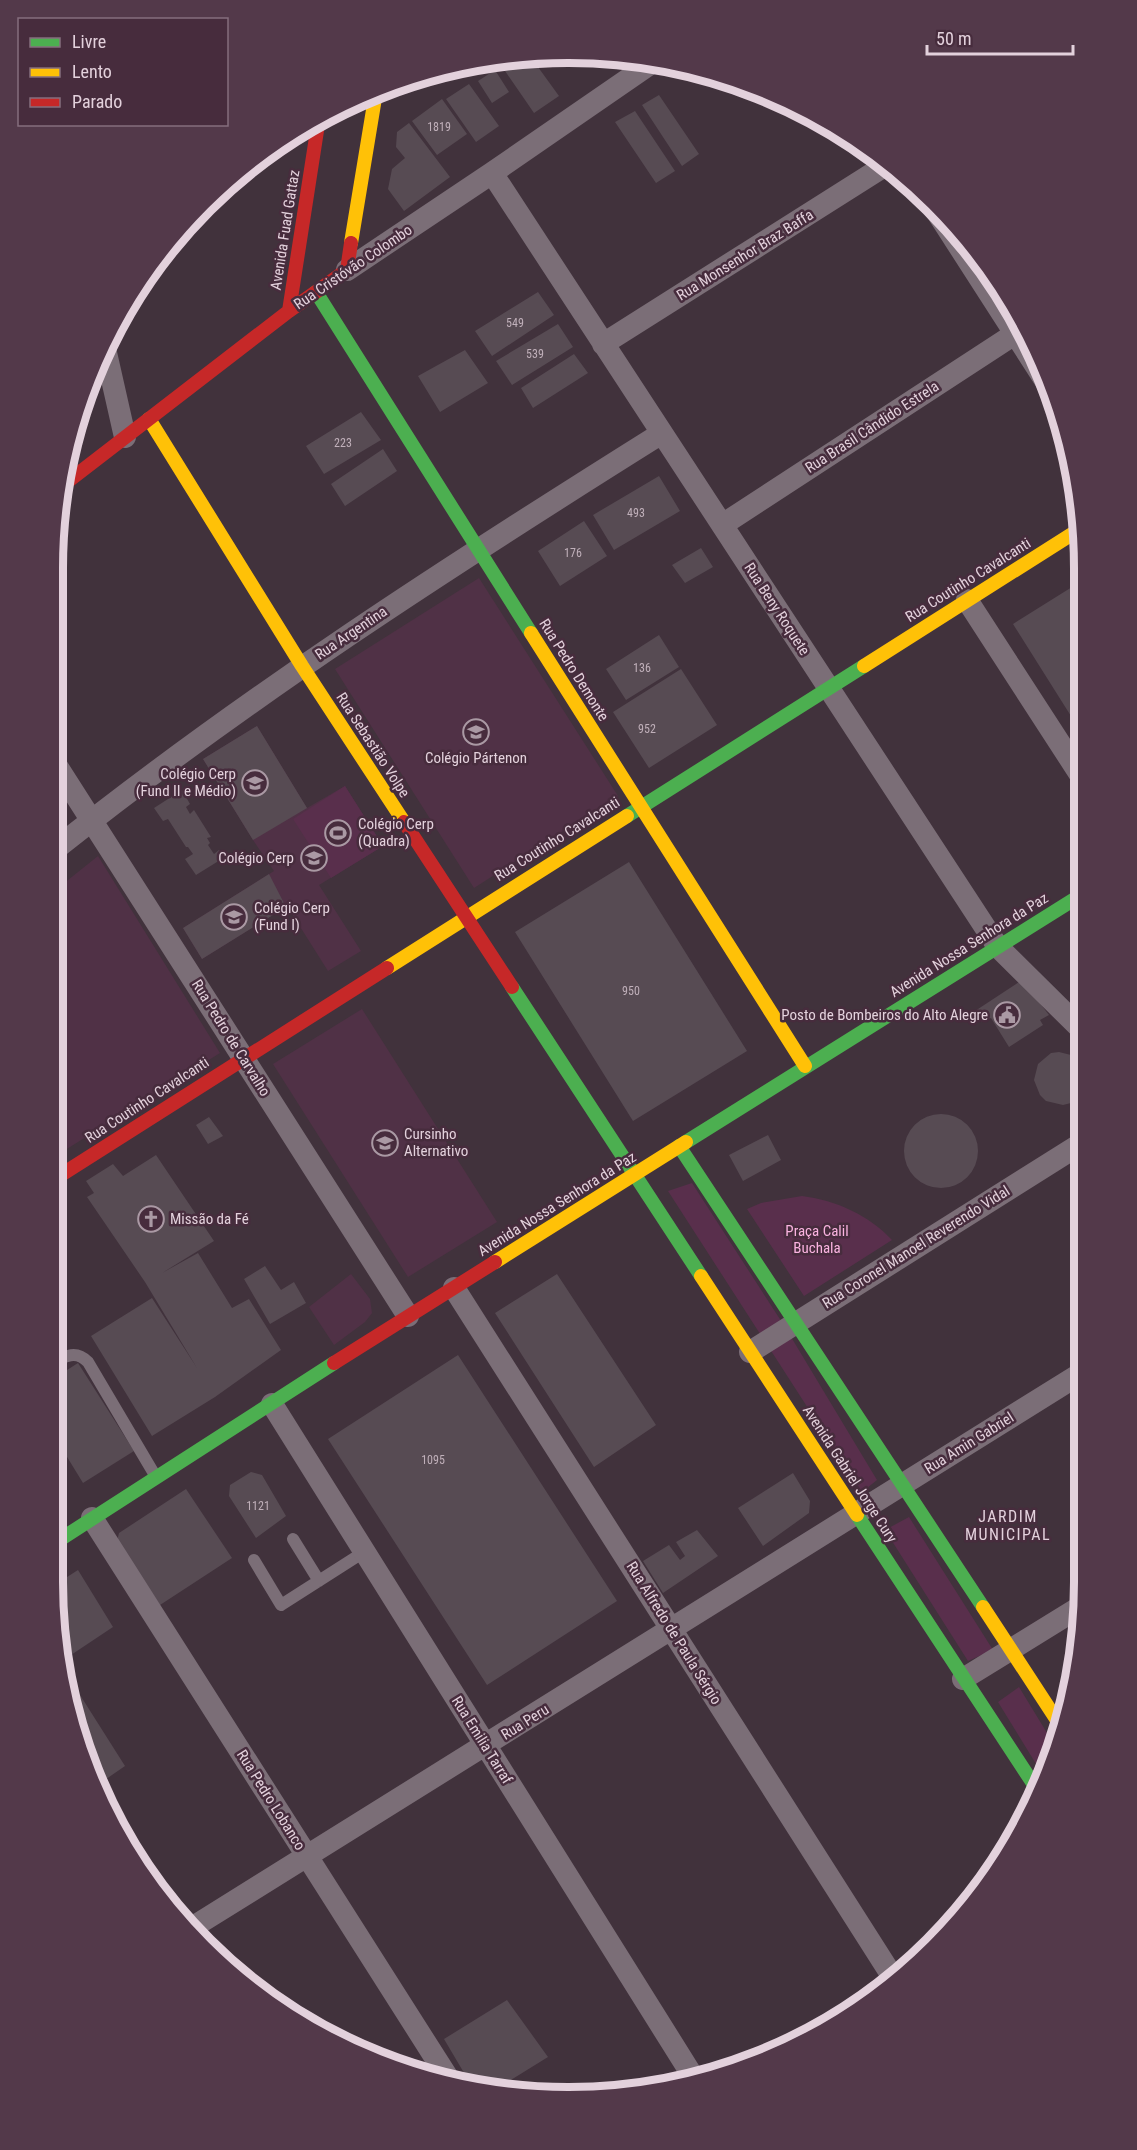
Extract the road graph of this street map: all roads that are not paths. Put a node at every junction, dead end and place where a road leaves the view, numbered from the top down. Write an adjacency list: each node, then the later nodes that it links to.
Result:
1 (643, 69): 5 (street, Rua Cristóvão Colombo)
2 (374, 101): 7 (main road)
3 (317, 130): 10 (main road, Avenida Fuad Gattaz)
4 (879, 169): 12 (street, Rua Monsenhor Braz Baffa)
5 (492, 173): 7 (street, Rua Cristóvão Colombo); 12 (street, Rua Beny Roquete)
6 (972, 265): 9 (street)
7 (347, 270): 8 (main road, Rua Cristóvão Colombo)
8 (316, 292): 10 (main road, Rua Cristóvão Colombo); 20 (main road, Rua Pedro Demonte)
9 (995, 298)
10 (289, 311): 14 (main road, Rua Cristóvão Colombo)
11 (1016, 334): 18 (street, Rua Brasil Cândido Estrela)
12 (603, 344): 15 (street, Rua Beny Roquete)
13 (108, 361): 16 (street)
14 (149, 419): 16 (main road, Rua Cristóvão Colombo); 22 (main road, Rua Sebastião Volpe)
15 (662, 433): 18 (street, Rua Beny Roquete); 20 (street, Rua Argentina)
16 (125, 437): 17 (main road, Rua Cristóvão Colombo)
17 (71, 479)
18 (722, 525): 23 (street, Rua Beny Roquete)
19 (1073, 533): 21 (main road, Rua Coutinho Cavalcanti)
20 (478, 549): 22 (street, Rua Argentina); 26 (main road, Rua Pedro Demonte)
21 (967, 600): 23 (main road, Rua Coutinho Cavalcanti); 24 (street)
22 (302, 666): 27 (street, Rua Argentina); 30 (main road, Rua Sebastião Volpe)
23 (828, 688): 26 (main road, Rua Coutinho Cavalcanti); 31 (street, Rua Beny Roquete)
24 (1074, 765)
25 (63, 775): 27 (street, Rua Pedro de Carvalho)
26 (641, 806): 30 (main road, Rua Coutinho Cavalcanti); 34 (main road, Rua Pedro Demonte)
27 (93, 819): 28 (street, Rua Argentina); 33 (street, Rua Pedro de Carvalho)
28 (63, 843)
29 (1074, 899): 31 (main road, Avenida Nossa Senhora da Paz)
30 (465, 917): 33 (main road, Rua Coutinho Cavalcanti); 38 (main road, Rua Sebastião Volpe)
31 (998, 947): 32 (street, Rua Beny Roquete); 34 (main road, Avenida Nossa Senhora da Paz)
32 (1074, 1022)
33 (244, 1057): 37 (main road, Rua Coutinho Cavalcanti); 40 (street, Rua Pedro de Carvalho)
34 (805, 1066): 35 (main road, Avenida Nossa Senhora da Paz)
35 (679, 1146): 38 (main road, Avenida Nossa Senhora da Paz); 41 (main road)
36 (1074, 1148): 41 (street, Rua Coronel Manoel Reverendo Vidal)
37 (63, 1174)
38 (634, 1176): 39 (main road, Avenida Nossa Senhora da Paz); 42 (main road, Avenida Gabriel Jorge Cury)
39 (454, 1288): 40 (main road, Avenida Nossa Senhora da Paz); 56 (street, Rua Alfredo de Paula Sérgio)
40 (408, 1316): 45 (main road, Avenida Nossa Senhora da Paz)
41 (796, 1323): 42 (street, Rua Coronel Manoel Reverendo Vidal); 47 (main road)
42 (750, 1352): 48 (main road, Avenida Gabriel Jorge Cury)
43 (63, 1357): 46 (lane)
44 (1074, 1378): 47 (street, Rua Amin Gabriel)
45 (272, 1404): 46 (main road, Avenida Nossa Senhora da Paz); 52 (street, Rua Emilia Tarraf)
46 (156, 1478): 49 (main road, Avenida Nossa Senhora da Paz)
47 (901, 1485): 48 (street, Rua Amin Gabriel); 57 (main road)
48 (856, 1514): 56 (street, Rua Peru); 58 (main road, Avenida Gabriel Jorge Cury)
49 (92, 1518): 50 (main road, Avenida Nossa Senhora da Paz); 62 (street, Rua Pedro Lobanco)
50 (63, 1537)
51 (293, 1539): 54 (lane)
52 (364, 1552): 54 (lane); 60 (street, Rua Emilia Tarraf)
53 (254, 1560): 54 (lane)
54 (319, 1581)
55 (1073, 1611): 57 (street)
56 (672, 1630): 60 (street, Rua Peru); 64 (street, Rua Alfredo de Paula Sérgio)
57 (1011, 1650): 58 (street); 59 (main road)
58 (963, 1679): 61 (main road, Avenida Gabriel Jorge Cury)
59 (1055, 1718)
60 (486, 1746): 62 (street, Rua Peru); 66 (street, Rua Emilia Tarraf)
61 (1032, 1783)
62 (308, 1857): 63 (street, Rua Peru); 65 (street, Rua Pedro Lobanco)
63 (198, 1925)
64 (890, 1972)
65 (444, 2071)
66 (690, 2072)

